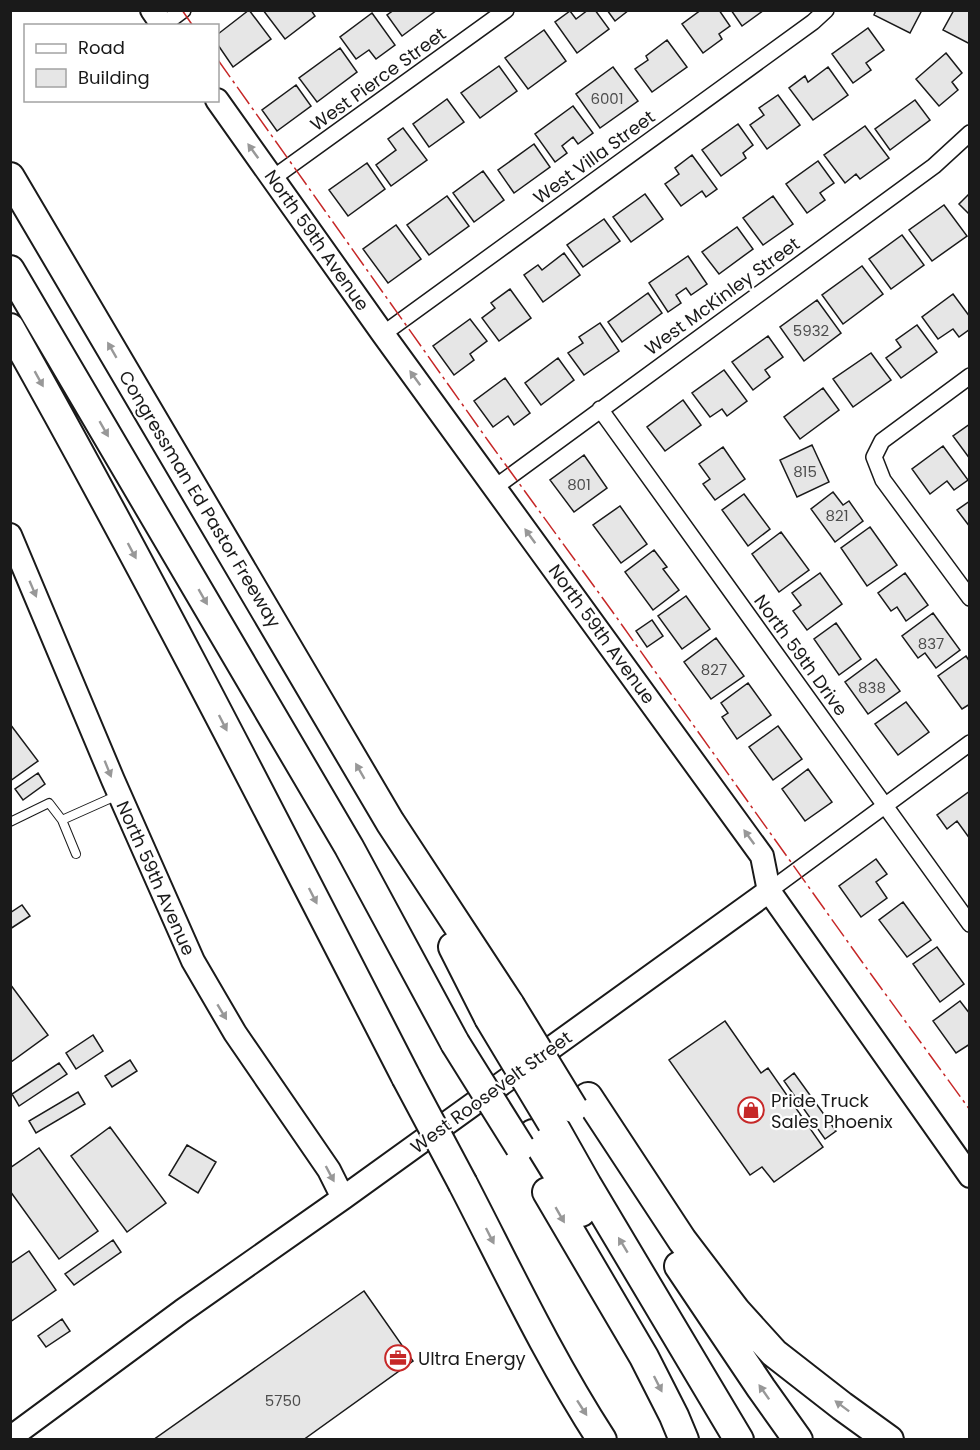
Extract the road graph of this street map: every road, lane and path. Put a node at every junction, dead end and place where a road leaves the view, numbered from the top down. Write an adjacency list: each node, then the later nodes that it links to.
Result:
1 (152, 10): 5 (main road)
2 (183, 10): 6 (street)
3 (506, 10): 10 (street, West Pierce Street)
4 (826, 10): 13 (street, West Villa Street)
5 (162, 24)
6 (164, 24)
7 (218, 102): 10 (main road, North 59th Avenue, one-way to 7)
8 (969, 133): 15 (street, West McKinley Street)
9 (10, 177): 24 (highway, Congressman Ed Pastor Freeway, one-way to 9)
10 (273, 178): 13 (main road, North 59th Avenue)
11 (10, 270): 28 (highway, one-way to 28)
12 (10, 328): 33 (highway, one-way to 33, bridge)
13 (383, 334): 16 (main road, North 59th Avenue, one-way to 13)
14 (969, 376): 18 (street)
15 (600, 409): 16 (street, West McKinley Street); 21 (street, North 59th Drive)
16 (494, 488): 26 (main road, North 59th Avenue, one-way to 16)
17 (10, 535): 20 (main road, North 59th Avenue, one-way to 20)
18 (969, 598)
19 (969, 743): 21 (street, West Roosevelt Street)
20 (119, 794): 22 (lane); 31 (main road, North 59th Avenue, one-way to 31)
21 (885, 806): 26 (street, West Roosevelt Street); 27 (street, North 59th Drive)
22 (62, 820): 23 (lane); 25 (lane)
23 (10, 822)
24 (390, 822): 28 (highway); 28 (highway)
25 (76, 854)
26 (769, 891): 30 (main road, North 59th Avenue); 31 (main road, West Roosevelt Street)
27 (969, 924)
28 (489, 1019): 29 (highway, bridge); 29 (highway, bridge); 29 (highway)
29 (553, 1122): 34 (highway, one-way to 34); 35 (highway); 36 (highway, one-way to 29); 37 (highway, one-way to 29); 38 (highway, one-way to 29)
30 (969, 1176)
31 (343, 1198): 32 (main road, West Roosevelt Street)
32 (10, 1438)
33 (603, 1440)
34 (684, 1440)
35 (718, 1440)
36 (739, 1440)
37 (798, 1440)
38 (890, 1440)

